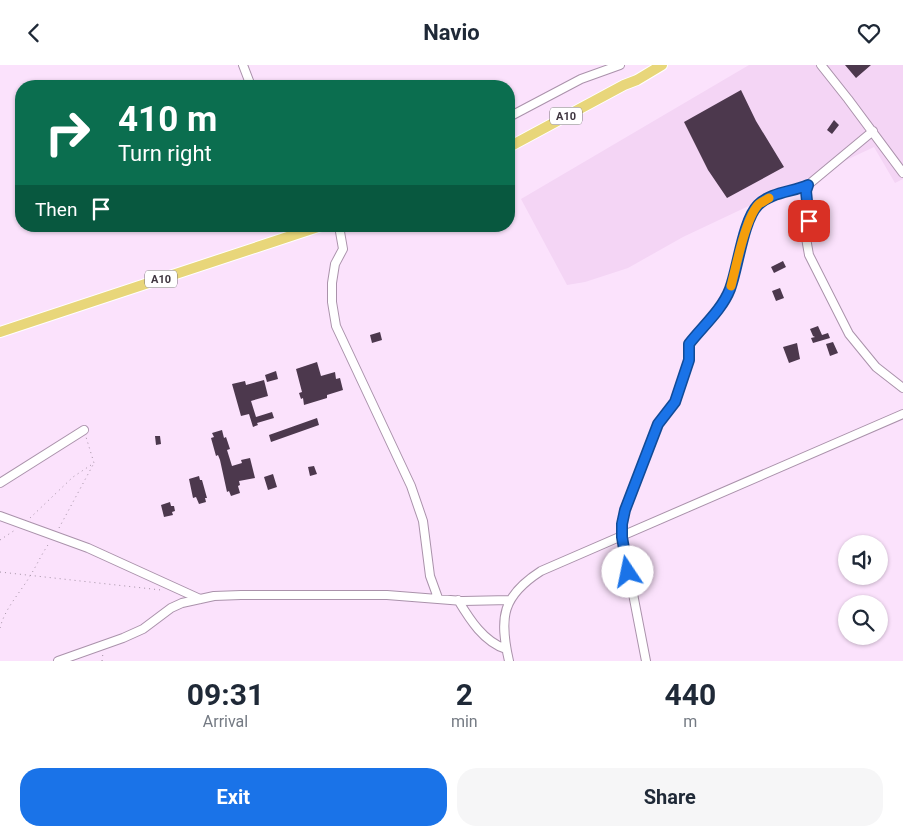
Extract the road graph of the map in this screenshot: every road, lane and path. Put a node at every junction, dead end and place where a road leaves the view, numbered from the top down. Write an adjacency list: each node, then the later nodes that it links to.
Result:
1 (243, 65): 6 (street)
2 (620, 65): 8 (street)
3 (651, 65): 7 (main road, A10)
4 (662, 65): 7 (main road, A10)
5 (821, 65): 9 (street)
6 (249, 80)
7 (624, 85): 10 (main road, A10)
8 (515, 114)
9 (873, 131): 11 (street); 12 (street)
10 (515, 144)
11 (902, 170)
12 (808, 185): 16 (street); 24 (street)
13 (294, 232): 15 (main road, A10)
14 (340, 232): 29 (street)
15 (0, 332)
16 (903, 388)
17 (903, 414): 24 (street)
18 (84, 430): 19 (path); 20 (street)
19 (94, 463): 22 (path); 23 (path)
20 (0, 483)
21 (0, 517): 22 (street)
22 (23, 525): 23 (street); 25 (path)
23 (55, 536): 27 (path); 30 (street)
24 (622, 537): 32 (street); 37 (street)
25 (0, 540)
26 (0, 572): 27 (path)
27 (30, 576): 28 (path); 33 (path)
28 (164, 590)
29 (438, 598): 30 (street); 31 (street)
30 (200, 599): 35 (street)
31 (458, 600): 32 (street); 34 (street)
32 (510, 600): 34 (street)
33 (0, 627)
34 (506, 649): 36 (street)
35 (58, 661)
36 (509, 661)
37 (646, 661)

